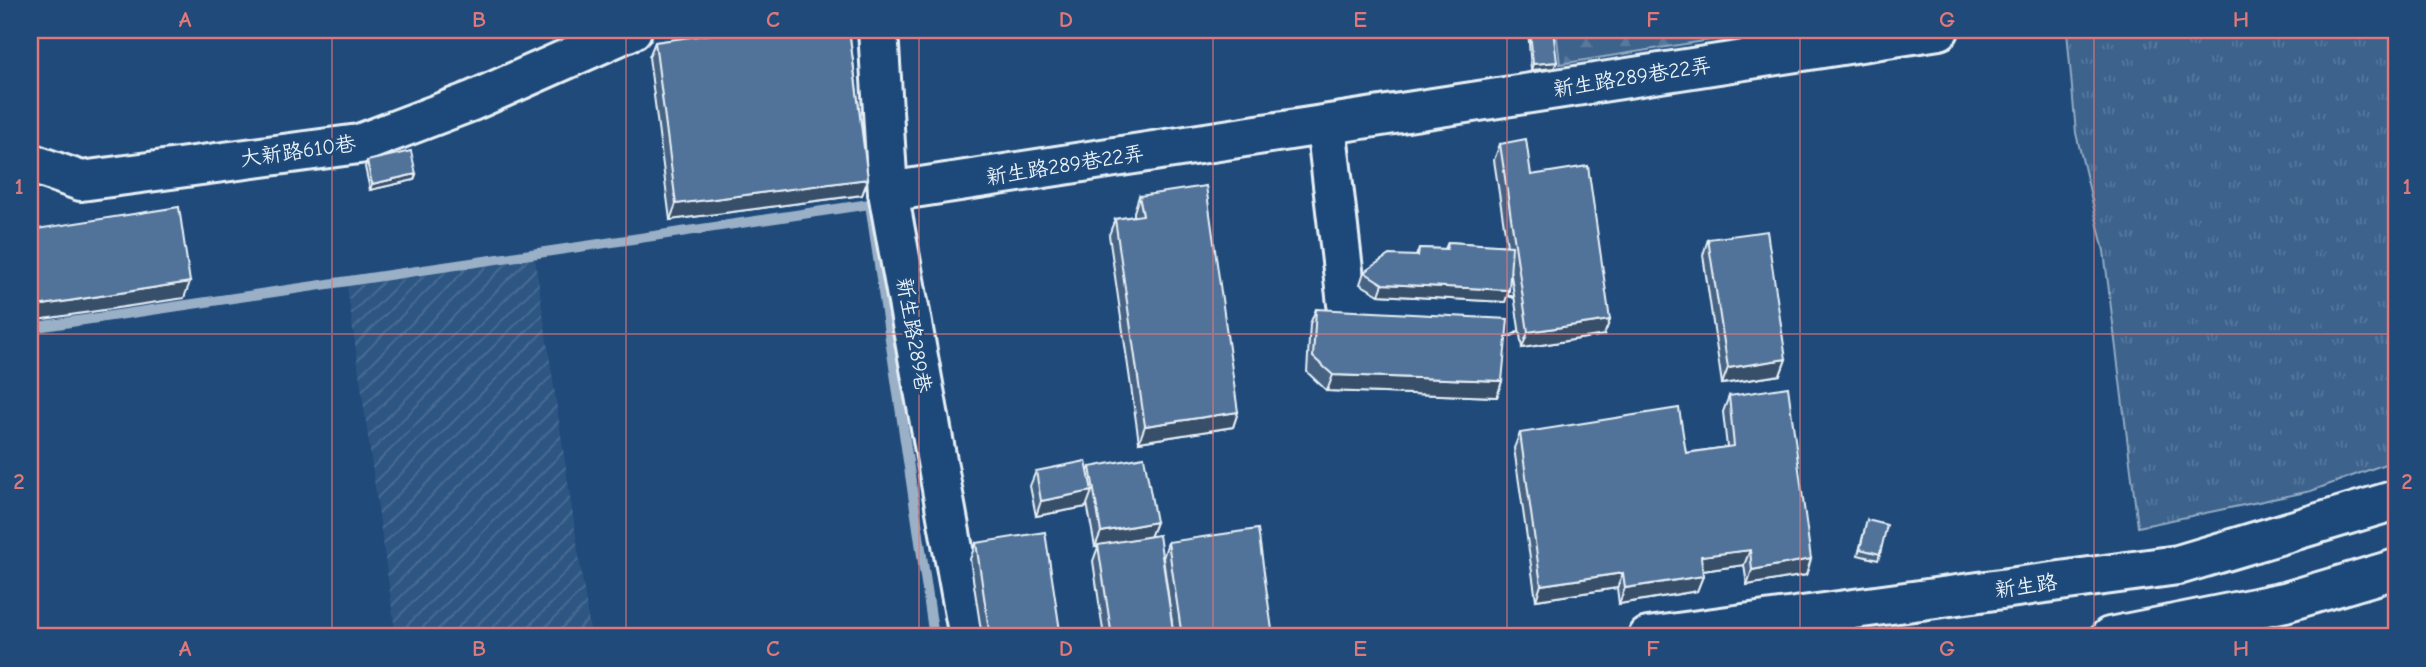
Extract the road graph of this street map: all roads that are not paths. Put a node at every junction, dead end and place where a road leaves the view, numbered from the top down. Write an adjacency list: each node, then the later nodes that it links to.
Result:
1 (632, 30): 5 (main road, 大新路610巷)
2 (878, 30): 6 (main road, 新生路289巷)
3 (1939, 30): 4 (main road, 新生路289巷22弄)
4 (1326, 125): 6 (main road, 新生路289巷22弄); 7 (main road)
5 (30, 163)
6 (888, 192): 11 (main road, 新生路289巷)
7 (1505, 316)
8 (2396, 500): 12 (main road, 新生路)
9 (2396, 569): 10 (main road)
10 (2177, 631): 13 (main road)
11 (969, 637)
12 (1648, 637)
13 (2110, 637)

